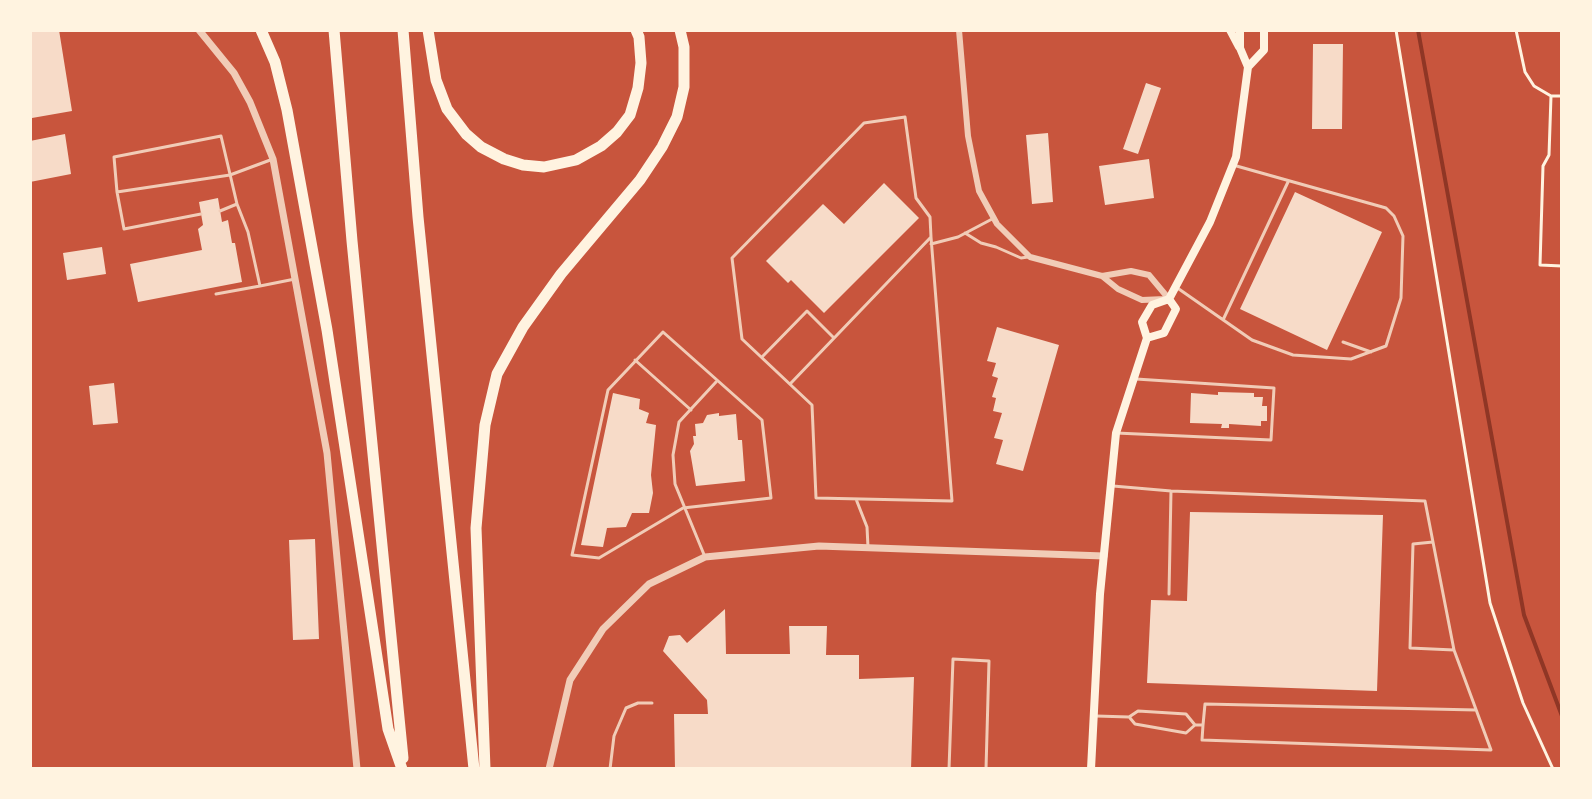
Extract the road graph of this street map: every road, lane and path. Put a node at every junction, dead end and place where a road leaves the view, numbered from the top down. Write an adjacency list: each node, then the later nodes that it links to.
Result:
1 (199, 30): 20 (street)
2 (261, 30): 69 (highway)
3 (334, 30): 69 (highway)
4 (403, 30): 70 (highway)
5 (428, 30): 6 (highway)
6 (636, 30)
7 (680, 30): 15 (highway)
8 (689, 30): 15 (highway)
9 (959, 30): 28 (street)
10 (1230, 30): 16 (main road)
11 (1240, 30): 16 (main road)
12 (1264, 30): 17 (main road)
13 (1396, 30): 77 (path)
14 (1516, 30): 18 (path)
15 (684, 47): 71 (highway)
16 (1240, 48): 17 (main road)
17 (1248, 67): 21 (main road)
18 (1551, 96): 19 (path); 33 (path)
19 (1562, 96)
20 (273, 159): 22 (lane); 35 (street)
21 (1233, 165): 23 (lane); 37 (main road)
22 (230, 175): 24 (lane); 24 (lane); 25 (lane)
23 (1289, 181): 40 (lane); 44 (lane)
24 (117, 192): 27 (lane)
25 (237, 204): 26 (lane); 36 (lane)
26 (220, 211)
27 (201, 214)
28 (994, 218): 29 (lane); 32 (street)
29 (965, 233): 31 (lane); 32 (lane)
30 (931, 237): 31 (lane); 41 (lane); 45 (lane)
31 (931, 244): 54 (lane)
32 (1030, 257): 34 (street)
33 (1562, 266)
34 (1102, 276): 39 (street); 39 (street)
35 (295, 279): 36 (lane); 68 (street)
36 (260, 286): 38 (lane)
37 (1175, 286): 39 (main road); 40 (lane)
38 (216, 294)
39 (1169, 299): 42 (main road); 42 (main road)
40 (1223, 320): 44 (lane)
41 (834, 338): 45 (lane); 49 (lane)
42 (1147, 338): 47 (main road)
43 (1343, 342): 44 (lane)
44 (1371, 352)
45 (762, 357): 49 (lane)
46 (635, 360): 48 (lane); 50 (lane); 55 (lane)
47 (1133, 379): 51 (main road); 51 (lane)
48 (717, 381): 50 (lane); 55 (lane)
49 (791, 383): 54 (lane)
50 (691, 410): 55 (lane)
51 (1116, 433): 52 (main road)
52 (1110, 486): 53 (lane); 58 (main road)
53 (1171, 491): 56 (lane); 60 (lane)
54 (856, 499): 57 (lane)
55 (683, 508): 59 (lane)
56 (1433, 542): 61 (lane); 61 (lane)
57 (868, 547): 58 (street); 59 (street)
58 (1104, 556): 64 (main road)
59 (705, 557): 72 (street)
60 (1169, 594)
61 (1454, 650): 63 (lane)
62 (652, 703): 73 (lane)
63 (1477, 710): 67 (lane); 67 (lane)
64 (1095, 716): 65 (lane); 76 (main road)
65 (1129, 717): 66 (lane); 66 (lane)
66 (1195, 725): 67 (lane)
67 (1203, 725)
68 (357, 769)
69 (403, 769)
70 (474, 769)
71 (485, 769)
72 (549, 769)
73 (610, 769)
74 (949, 769): 75 (lane)
75 (986, 769)
76 (1091, 769)
77 (1553, 769)

